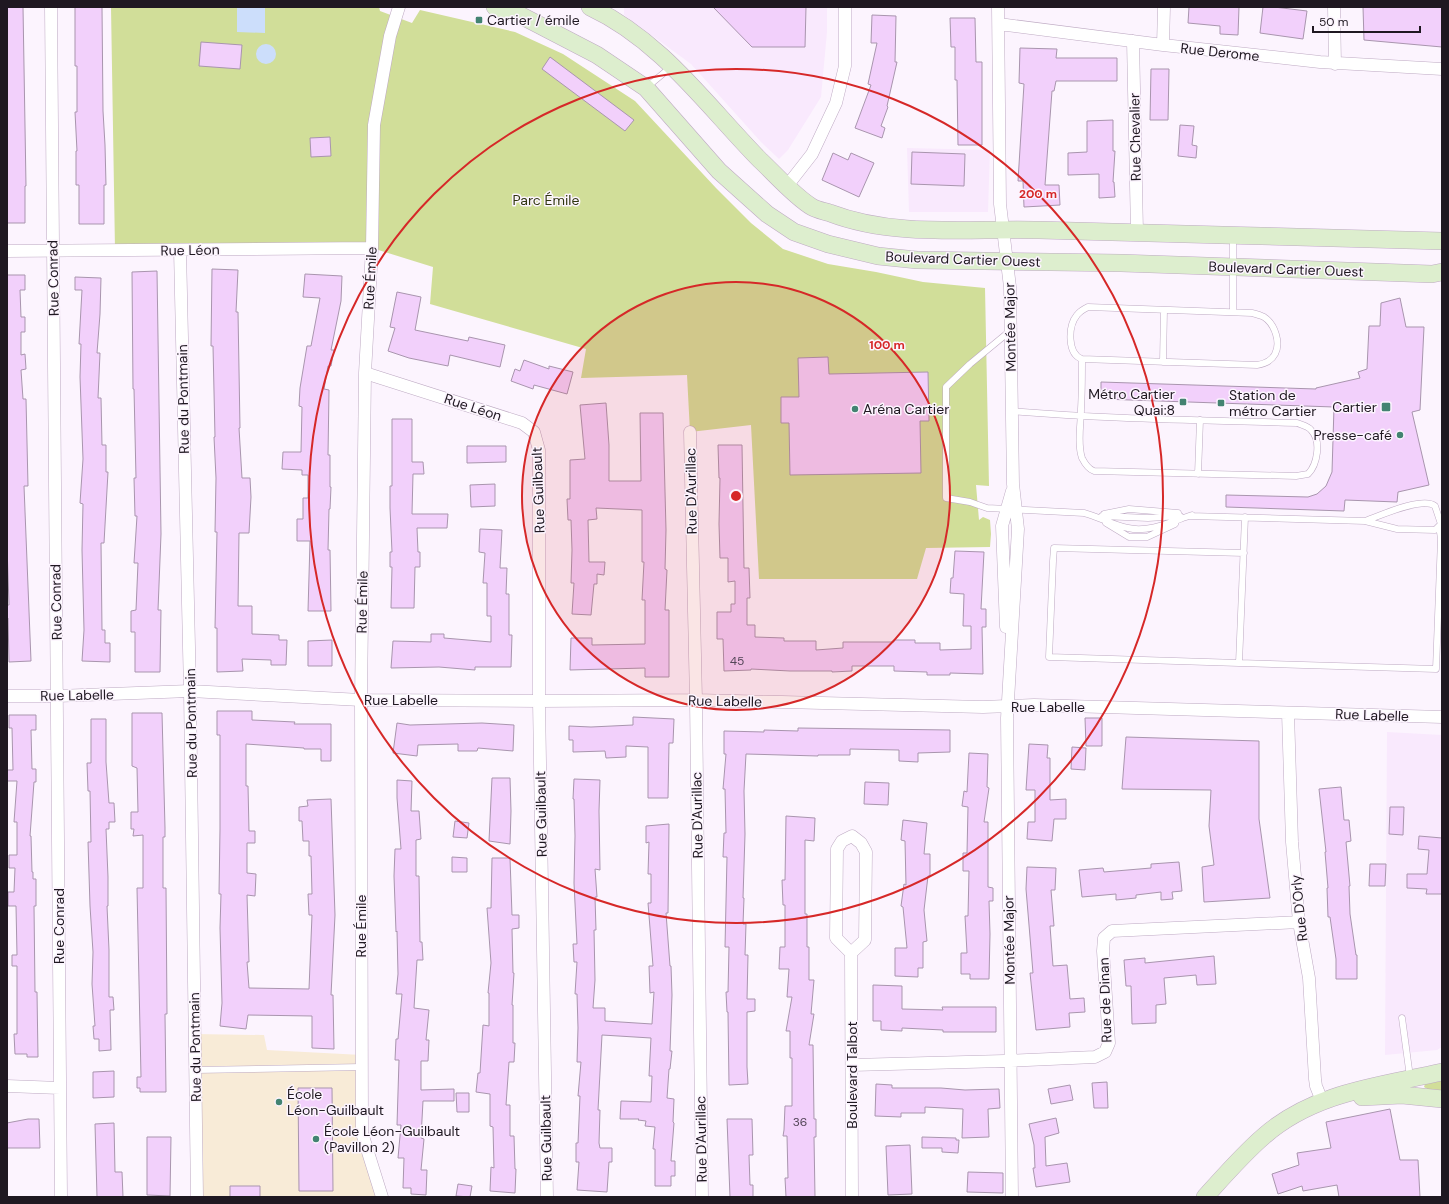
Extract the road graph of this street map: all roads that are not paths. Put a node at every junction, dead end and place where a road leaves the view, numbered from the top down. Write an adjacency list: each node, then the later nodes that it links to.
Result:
1 (51, 7): 24 (street, Rue Conrad)
2 (399, 7): 21 (street, Rue Émile)
3 (495, 7): 15 (street, Boulevard Cartier Ouest)
4 (590, 7): 13 (street, Boulevard Cartier Ouest)
5 (844, 7): 16 (street)
6 (998, 7): 9 (street, Montée Major)
7 (1164, 7): 11 (street)
8 (1334, 7): 12 (street)
9 (999, 24): 10 (street, Rue Derome); 17 (street, Montée Major)
10 (1134, 41): 11 (street, Rue Derome); 18 (street, Rue Chevalier)
11 (1164, 45): 12 (street, Rue Derome)
12 (1335, 64): 14 (street, Rue Derome)
13 (672, 66): 15 (lane); 16 (street, Boulevard Cartier Ouest)
14 (1442, 69)
15 (646, 88): 25 (street, Boulevard Cartier Ouest)
16 (787, 186): 17 (street, Boulevard Cartier Ouest)
17 (1004, 230): 18 (street, Boulevard Cartier Ouest); 25 (street, Montée Major)
18 (1137, 232): 19 (street, Boulevard Cartier Ouest)
19 (1233, 236): 20 (street, Boulevard Cartier Ouest); 26 (lane)
20 (1442, 241)
21 (372, 248): 22 (street, Rue Léon); 33 (street, Rue Émile)
22 (180, 250): 24 (street, Rue Léon); 48 (street, Rue du Pontmain)
23 (7, 251): 24 (street, Rue Léon)
24 (53, 251): 50 (street, Rue Conrad)
25 (1007, 261): 26 (street, Boulevard Cartier Ouest); 30 (street, Montée Major)
26 (1233, 268): 27 (street, Boulevard Cartier Ouest); 29 (lane)
27 (1439, 274)
28 (1164, 310): 29 (lane); 31 (lane); 32 (lane)
29 (1233, 312): 32 (lane)
30 (1010, 331): 34 (street, Montée Major); 40 (lane)
31 (1082, 359): 32 (lane); 35 (lane)
32 (1163, 362)
33 (365, 373): 37 (street, Rue Léon); 51 (street, Rue Émile)
34 (1011, 411): 35 (lane); 40 (street, Montée Major)
35 (1081, 416): 36 (lane); 39 (lane)
36 (1200, 420): 39 (lane); 39 (lane)
37 (534, 432): 53 (street, Rue Guilbault)
38 (690, 432): 52 (street, Rue D'Aurillac)
39 (1198, 474)
40 (1011, 510): 42 (lane); 54 (street, Montée Major)
41 (1192, 515): 42 (lane); 42 (lane); 43 (lane)
42 (1094, 516)
43 (1245, 517): 44 (lane); 46 (lane)
44 (1365, 521): 45 (lane); 45 (lane)
45 (1438, 528): 47 (lane)
46 (1244, 553): 47 (lane); 47 (lane)
47 (1239, 663)
48 (190, 691): 50 (street, Rue Labelle); 51 (street, Rue Labelle); 63 (street, Rue du Pontmain)
49 (7, 696): 50 (street, Rue Labelle)
50 (57, 696): 67 (street, Rue Conrad)
51 (361, 700): 53 (street, Rue Labelle); 62 (street, Rue Émile)
52 (696, 700): 53 (street, Rue Labelle); 54 (street, Rue Labelle); 74 (street, Rue D'Aurillac)
53 (539, 701): 73 (street, Rue Guilbault)
54 (1008, 706): 55 (street, Rue Labelle); 60 (street, Montée Major)
55 (1288, 713): 56 (street, Rue Labelle); 57 (street, Rue D'Orly)
56 (1442, 717)
57 (1299, 922): 60 (street, Rue de Dinan); 69 (street, Rue D'Orly)
58 (851, 953): 58 (street); 61 (street, Boulevard Talbot)
59 (1402, 1018): 65 (lane)
60 (1012, 1061): 61 (street, Rue de Dinan); 76 (street, Montée Major)
61 (852, 1065): 75 (street, Boulevard Talbot)
62 (362, 1068): 63 (lane); 72 (street, Rue Émile)
63 (195, 1070): 71 (street, Rue du Pontmain)
64 (1442, 1072): 65 (street)
65 (1410, 1078): 69 (street)
66 (7, 1086): 67 (street)
67 (60, 1088): 70 (street, Rue Conrad)
68 (1442, 1099): 69 (street)
69 (1322, 1101): 77 (street)
70 (62, 1197)
71 (197, 1197)
72 (382, 1197)
73 (547, 1197)
74 (702, 1197)
75 (852, 1197)
76 (1012, 1197)
77 (1205, 1197)

